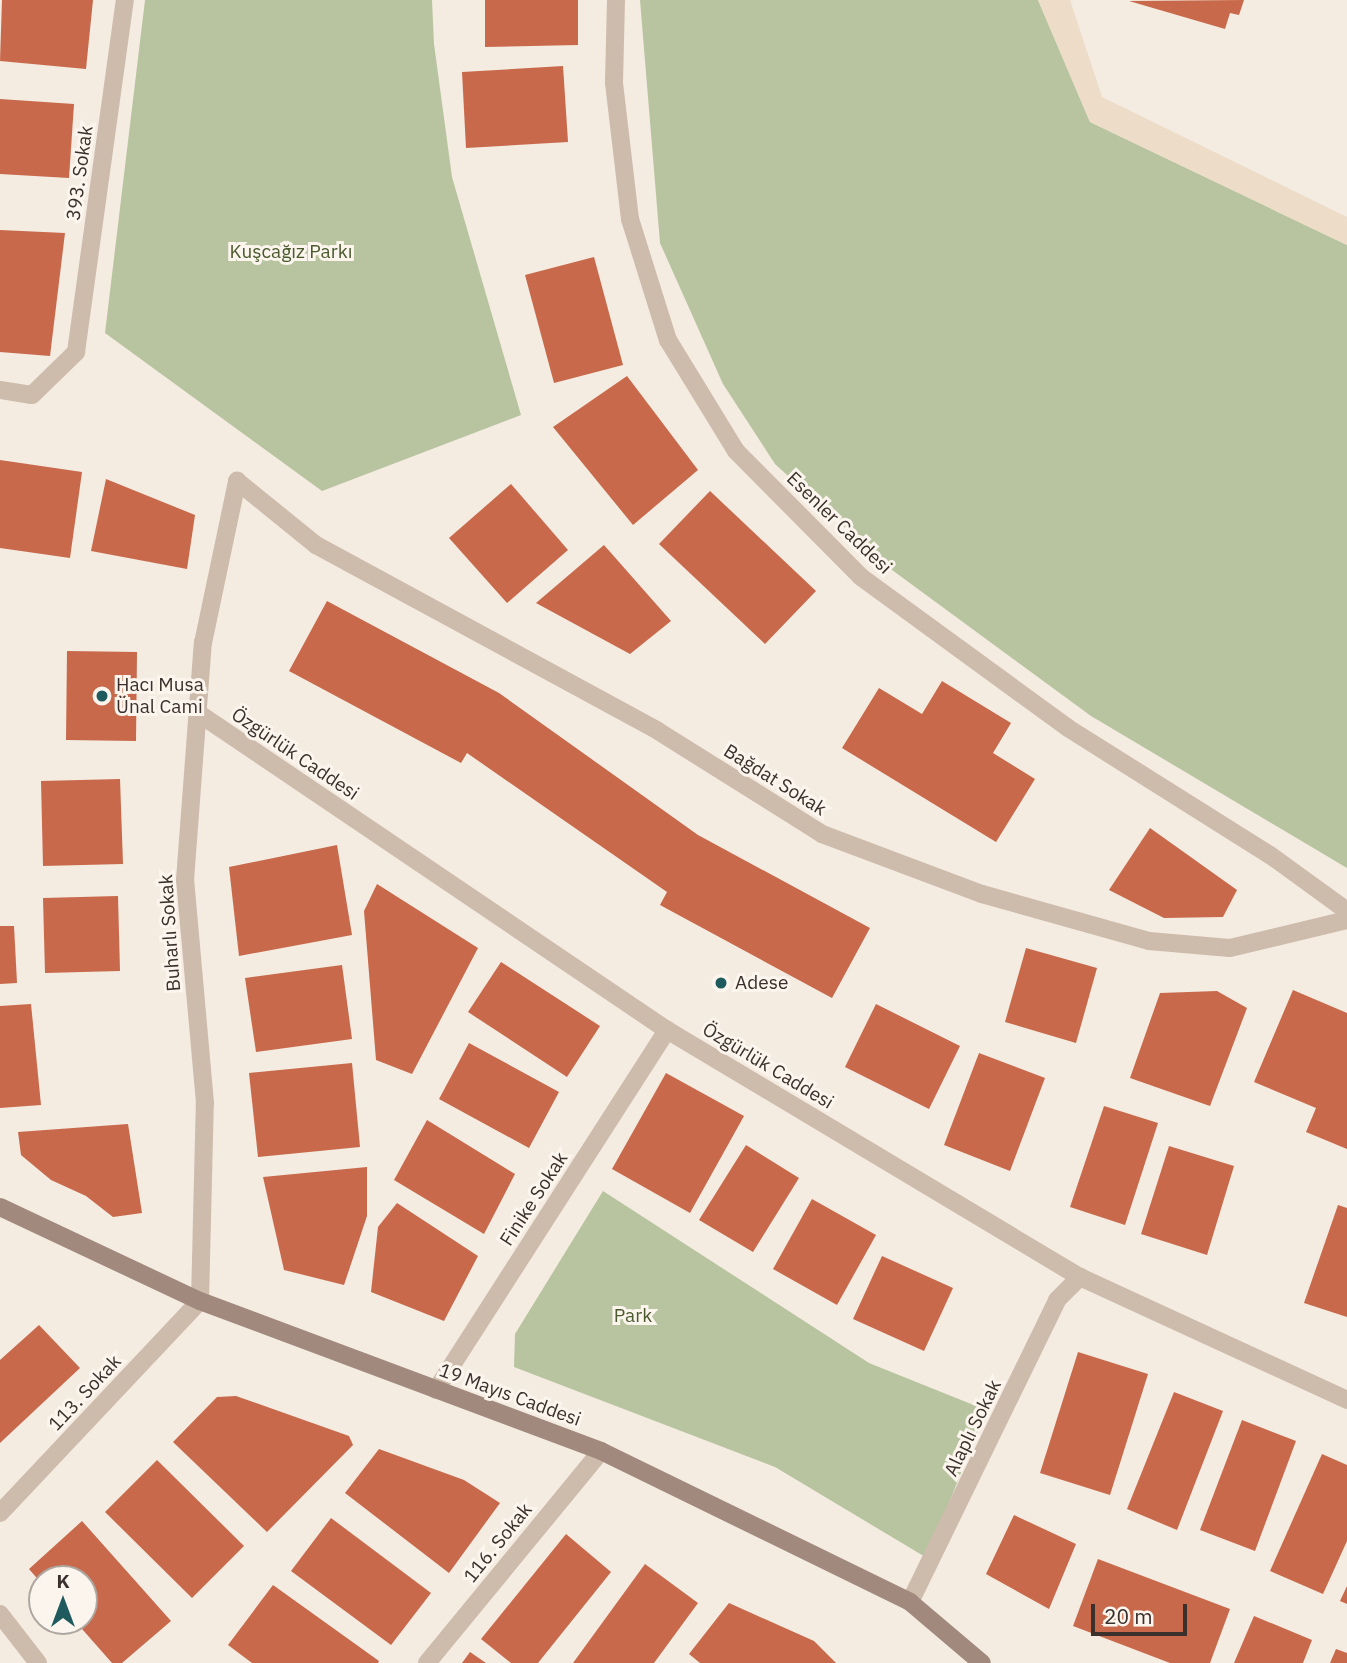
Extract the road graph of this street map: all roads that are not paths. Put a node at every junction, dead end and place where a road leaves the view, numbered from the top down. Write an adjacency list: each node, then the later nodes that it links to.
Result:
1 (125, 0): 3 (street, 393. Sokak)
2 (616, 0): 6 (street, Esenler Caddesi)
3 (0, 390)
4 (237, 481): 5 (street, Buharlı Sokak); 7 (street, Bağdat Sokak)
5 (198, 713): 8 (street, Özgürlük Caddesi); 11 (street, Buharlı Sokak)
6 (1347, 911)
7 (1347, 920)
8 (667, 1030): 10 (street, Özgürlük Caddesi); 12 (street, Finike Sokak)
9 (0, 1207): 11 (main road, 19 Mayıs Caddesi)
10 (1080, 1277): 13 (street, Özgürlük Caddesi); 16 (street, Alaplı Sokak)
11 (200, 1301): 12 (main road, 19 Mayıs Caddesi); 15 (street, 113. Sokak)
12 (436, 1390): 14 (main road, 19 Mayıs Caddesi)
13 (1347, 1401)
14 (601, 1451): 16 (main road, 19 Mayıs Caddesi); 19 (street, 116. Sokak)
15 (0, 1513)
16 (910, 1602): 20 (main road, 19 Mayıs Caddesi)
17 (0, 1615): 18 (street)
18 (38, 1663)
19 (427, 1663)
20 (982, 1663)

